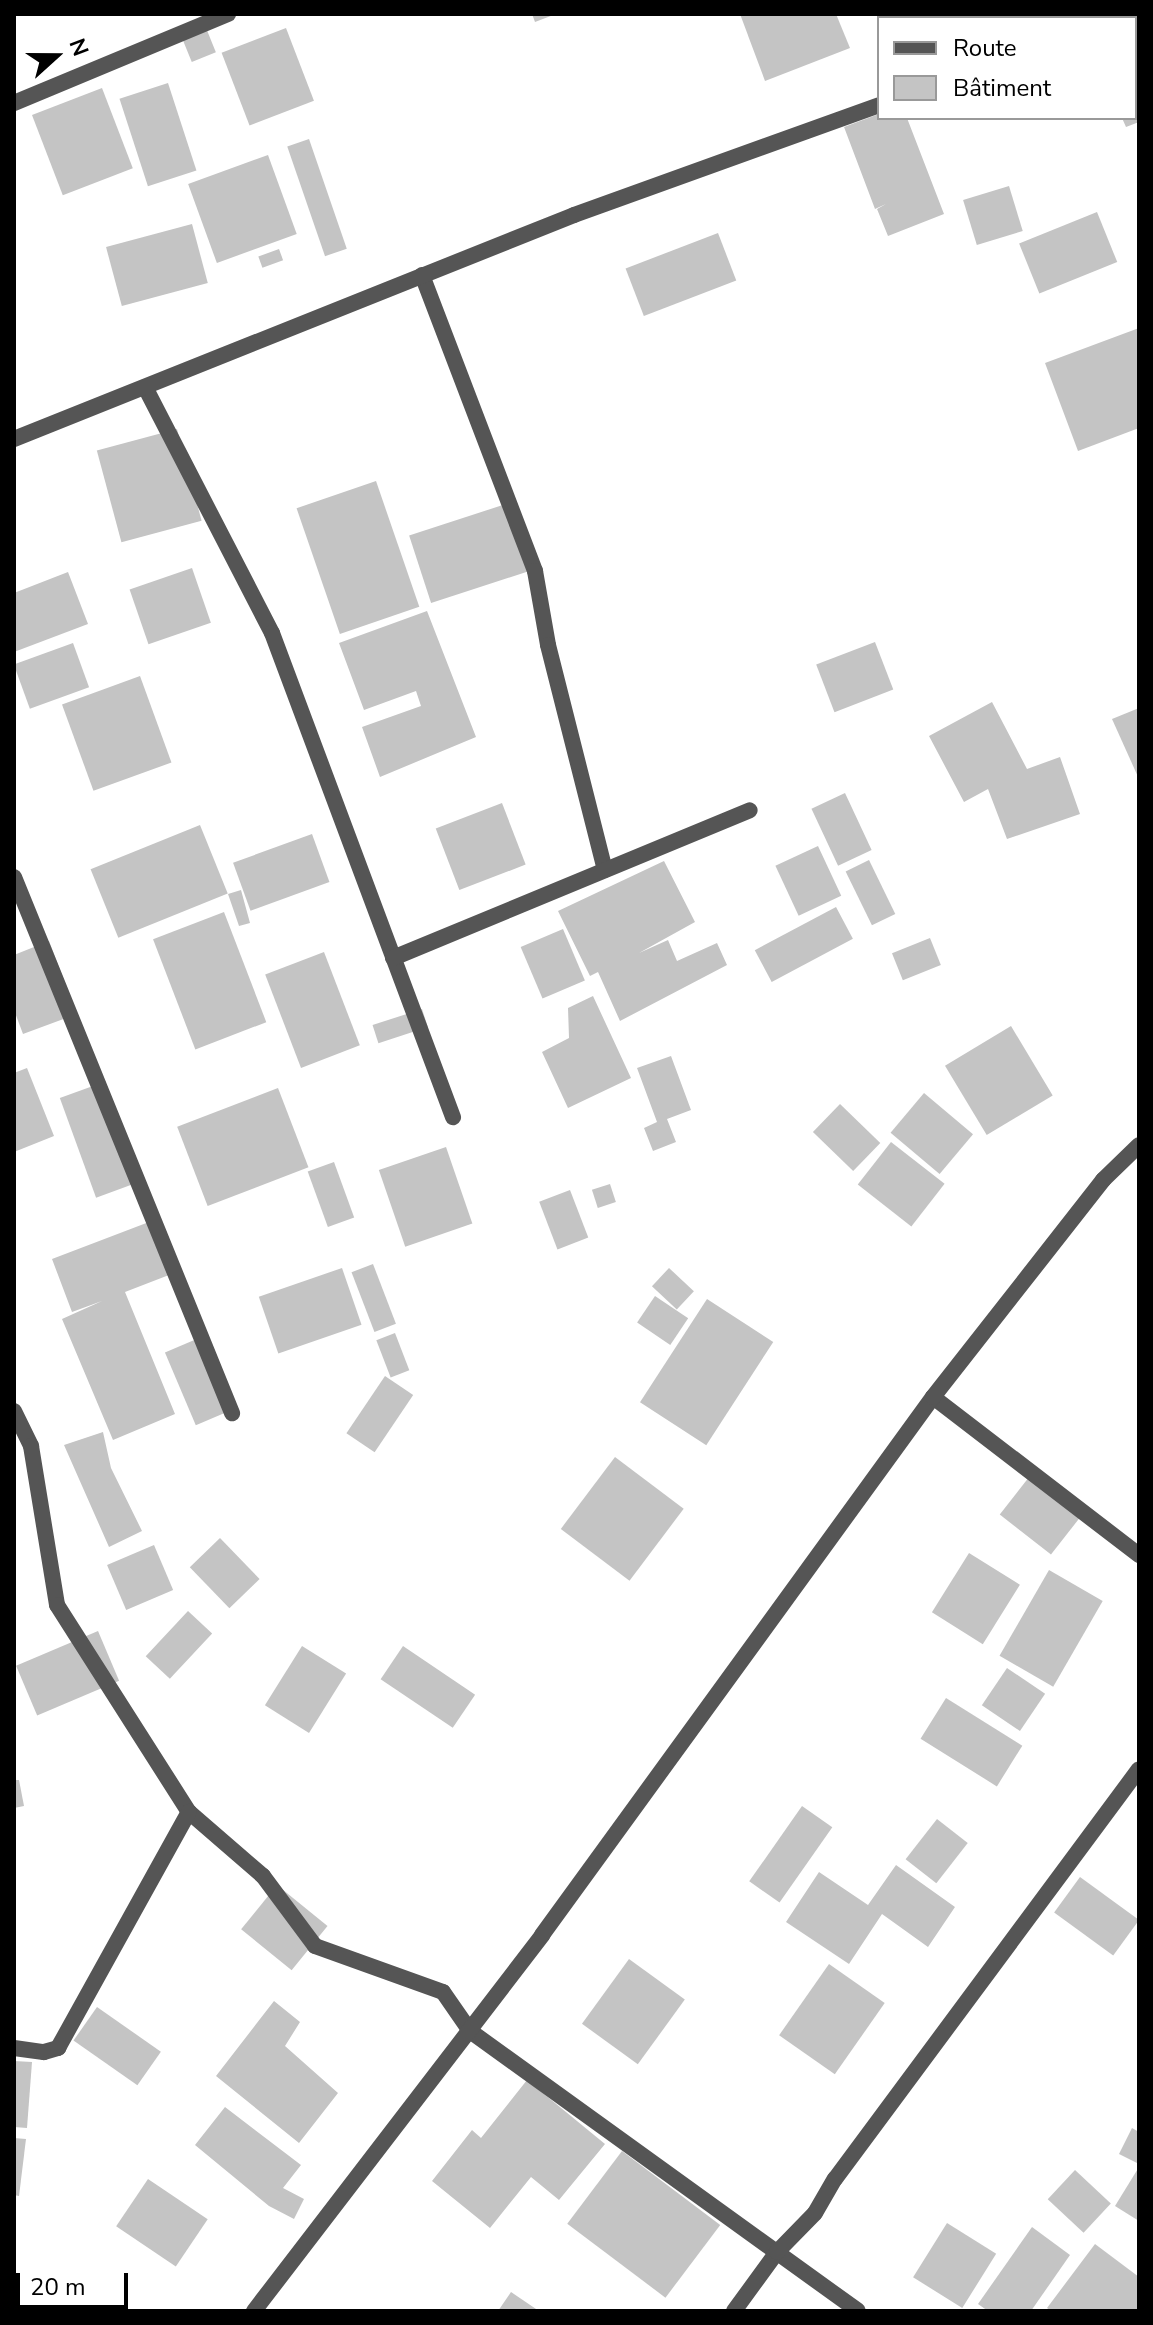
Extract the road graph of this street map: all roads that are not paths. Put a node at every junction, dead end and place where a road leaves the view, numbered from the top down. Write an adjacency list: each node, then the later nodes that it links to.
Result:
1 (228, 14): 2 (street)
2 (14, 102)
3 (877, 106): 4 (street)
4 (422, 275): 5 (street); 8 (street)
5 (145, 387): 6 (street); 10 (street)
6 (14, 439)
7 (750, 810): 8 (street)
8 (605, 870): 10 (street)
9 (14, 877): 15 (street)
10 (393, 958): 11 (street)
11 (453, 1117)
12 (1139, 1145): 13 (street)
13 (933, 1397): 16 (street); 19 (street)
14 (14, 1411): 18 (street)
15 (232, 1413)
16 (1139, 1555)
17 (1139, 1769): 21 (street)
18 (189, 1812): 19 (street); 20 (street)
19 (470, 2031): 21 (street); 22 (street)
20 (14, 2048)
21 (777, 2252): 23 (street); 24 (street)
22 (254, 2311)
23 (734, 2311)
24 (858, 2311)

